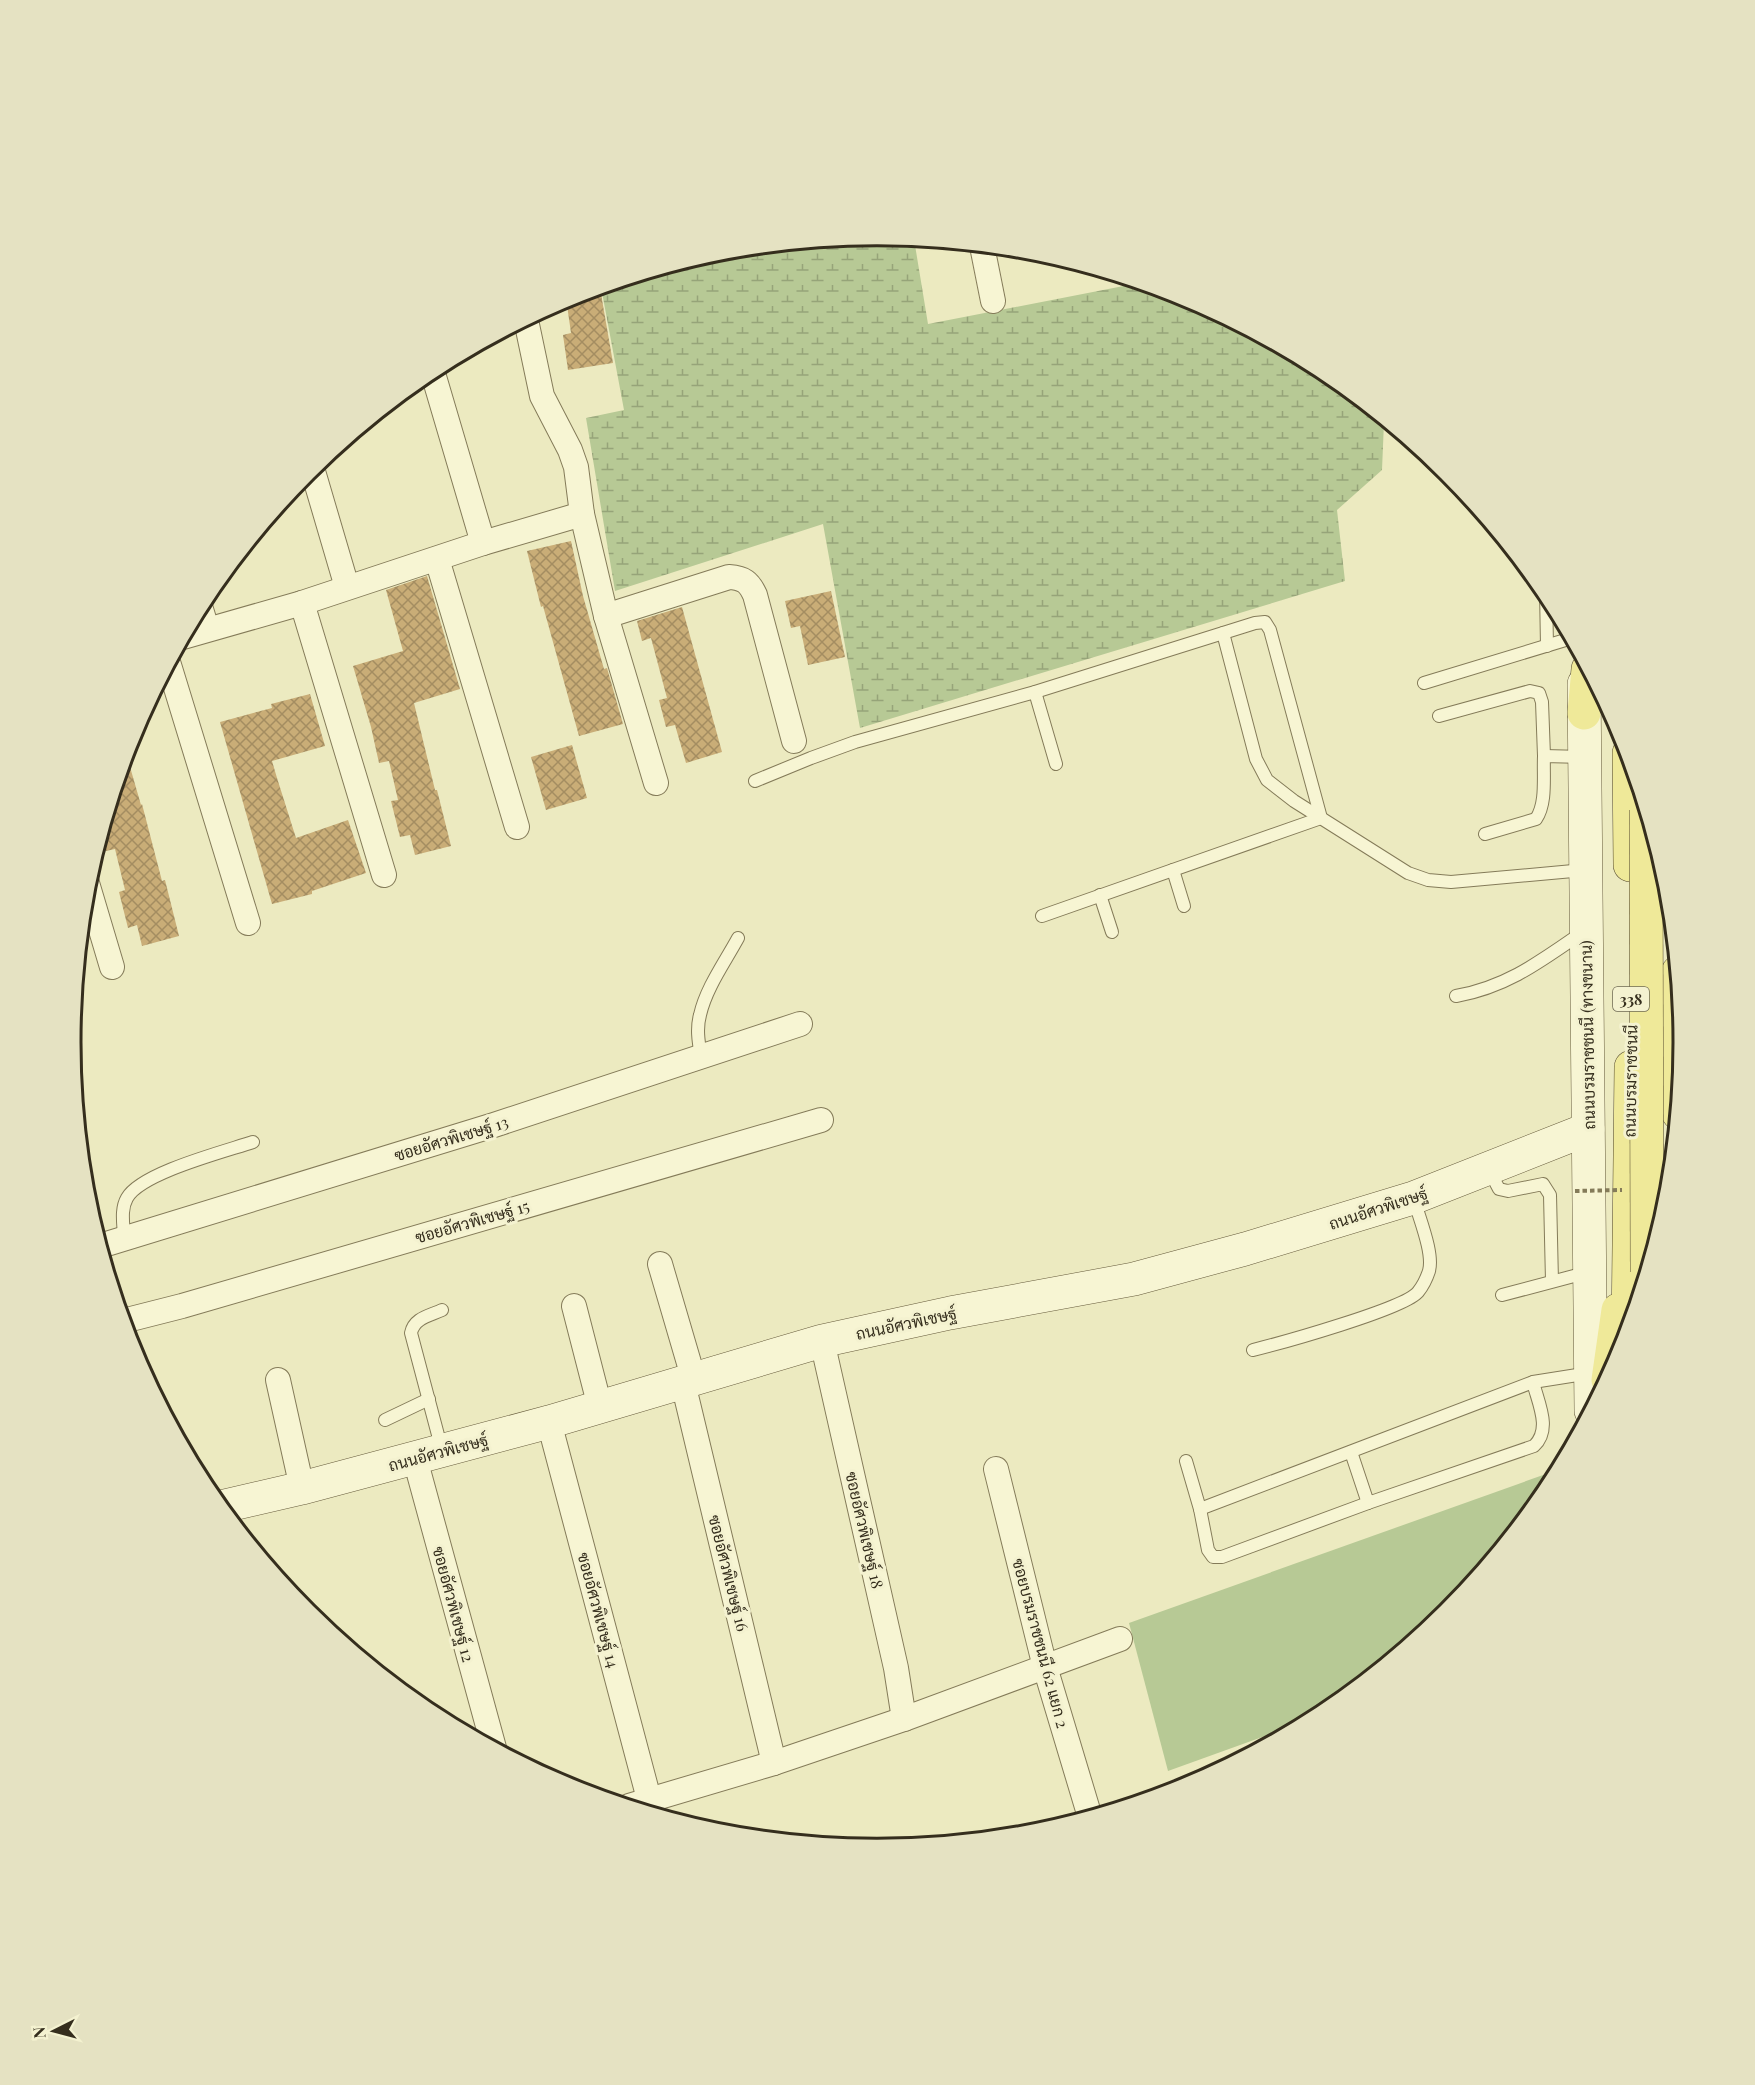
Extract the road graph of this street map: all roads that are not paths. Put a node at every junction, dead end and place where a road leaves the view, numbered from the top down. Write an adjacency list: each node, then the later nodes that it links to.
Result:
1 (983, 253): 2 (street)
2 (993, 301)
3 (527, 327): 6 (street)
4 (435, 380): 7 (street)
5 (315, 478): 9 (street)
6 (582, 514): 7 (street); 12 (street)
7 (483, 543): 8 (street)
8 (437, 559): 9 (street); 34 (street)
9 (347, 587): 10 (street)
10 (302, 603): 14 (street); 39 (street)
11 (1546, 610): 18 (lane)
12 (606, 616): 26 (street); 32 (street)
13 (204, 619): 14 (street)
14 (207, 630): 16 (street)
15 (1223, 633): 23 (lane); 33 (lane); 33 (lane)
16 (194, 634)
17 (1565, 640): 18 (lane)
18 (1547, 646): 22 (lane)
19 (172, 674): 44 (street)
20 (1583, 674): 24 (street, ถนนบรมราชชนนี (ทางขนาน))
21 (1587, 681): 24 (main road)
22 (1424, 683)
23 (1035, 692): 29 (lane); 31 (lane)
24 (1584, 713): 28 (street, ถนนบรมราชชนนี (ทางขนาน))
25 (1438, 716): 27 (lane)
26 (794, 741)
27 (1544, 756): 28 (lane); 36 (lane)
28 (1585, 757): 38 (street, ถนนบรมราชชนนี (ทางขนาน))
29 (1056, 764)
30 (1629, 779): 59 (main road, ถนนบรมราชชนนี / 338)
31 (755, 781)
32 (656, 783)
33 (1321, 818): 37 (lane); 38 (lane)
34 (517, 827)
35 (1646, 833): 60 (main road, 338, bridge)
36 (1485, 834)
37 (1173, 870): 40 (lane); 42 (lane)
38 (1586, 870): 45 (street, ถนนบรมราชชนนี (ทางขนาน))
39 (384, 875)
40 (1100, 896): 43 (lane); 46 (lane)
41 (93, 904): 48 (street)
42 (1184, 906)
43 (1042, 916)
44 (248, 923)
45 (1587, 930): 49 (lane); 53 (street, ถนนบรมราชชนนี (ทางขนาน))
46 (1112, 932)
47 (738, 938): 51 (lane)
48 (112, 966)
49 (1456, 996)
50 (800, 1024): 51 (street, ซอยอัศวพิเชษฐ์ 13)
51 (701, 1057): 57 (street, ซอยอัศวพิเชษฐ์ 13)
52 (821, 1120): 68 (street, ซอยอัศวพิเชษฐ์ 15)
53 (1588, 1129): 55 (street, ถนนอัศวพิเชษฐ์); 62 (street, ถนนบรมราชชนนี (ทางขนาน))
54 (253, 1142): 57 (lane)
55 (1489, 1170): 56 (street, ถนนอัศวพิเชษฐ์); 63 (lane)
56 (1413, 1198): 69 (street, ถนนอัศวพิเชษฐ์); 70 (lane)
57 (124, 1239): 58 (street, ซอยอัศวพิเชษฐ์ 13)
58 (107, 1244)
59 (1628, 1246): 66 (main road, ถนนบรมราชชนนี / 338); 71 (main road)
60 (1647, 1249)
61 (660, 1264): 73 (street, ซอยอัศวพิเชษฐ์ 16)
62 (1590, 1271): 63 (lane); 71 (street, ถนนบรมราชชนนี (ทางขนาน))
63 (1552, 1281): 64 (lane)
64 (1502, 1295)
65 (574, 1305): 76 (street)
66 (1628, 1309)
67 (442, 1310): 75 (lane)
68 (131, 1319)
69 (822, 1341): 73 (street, ถนนอัศวพิเชษฐ์); 89 (street, ซอยอัศวพิเชษฐ์ 18)
70 (1253, 1350)
71 (1599, 1376): 74 (lane)
72 (278, 1380): 83 (street)
73 (689, 1381): 76 (street, ถนนอัศวพิเชษฐ์); 91 (street, ซอยอัศวพิเชษฐ์ 16)
74 (1533, 1382): 79 (lane); 84 (lane)
75 (429, 1399): 77 (lane); 80 (lane)
76 (600, 1407): 78 (street, ถนนอัศวพิเชษฐ์)
77 (385, 1420)
78 (549, 1422): 80 (street, ถนนอัศวพิเชษฐ์); 92 (street, ซอยอัศวพิเชษฐ์ 14)
79 (1351, 1452): 84 (lane); 86 (lane)
80 (428, 1455): 83 (street, ถนนอัศวพิเชษฐ์); 90 (street, ซอยอัศวพิเชษฐ์ 12)
81 (1186, 1461): 86 (lane)
82 (996, 1469): 88 (street, ซอยบรมราชชนนี 62 แยก 2)
83 (302, 1488): 85 (street, ถนนอัศวพิเชษฐ์)
84 (1368, 1503): 86 (lane)
85 (230, 1505)
86 (1200, 1509)
87 (1120, 1639): 88 (street)
88 (1046, 1667): 89 (street); 94 (street, ซอยบรมราชชนนี 62 แยก 2)
89 (904, 1719): 91 (street)
90 (492, 1739)
91 (774, 1763): 93 (street)
92 (639, 1803)
93 (640, 1803)
94 (1088, 1811)

